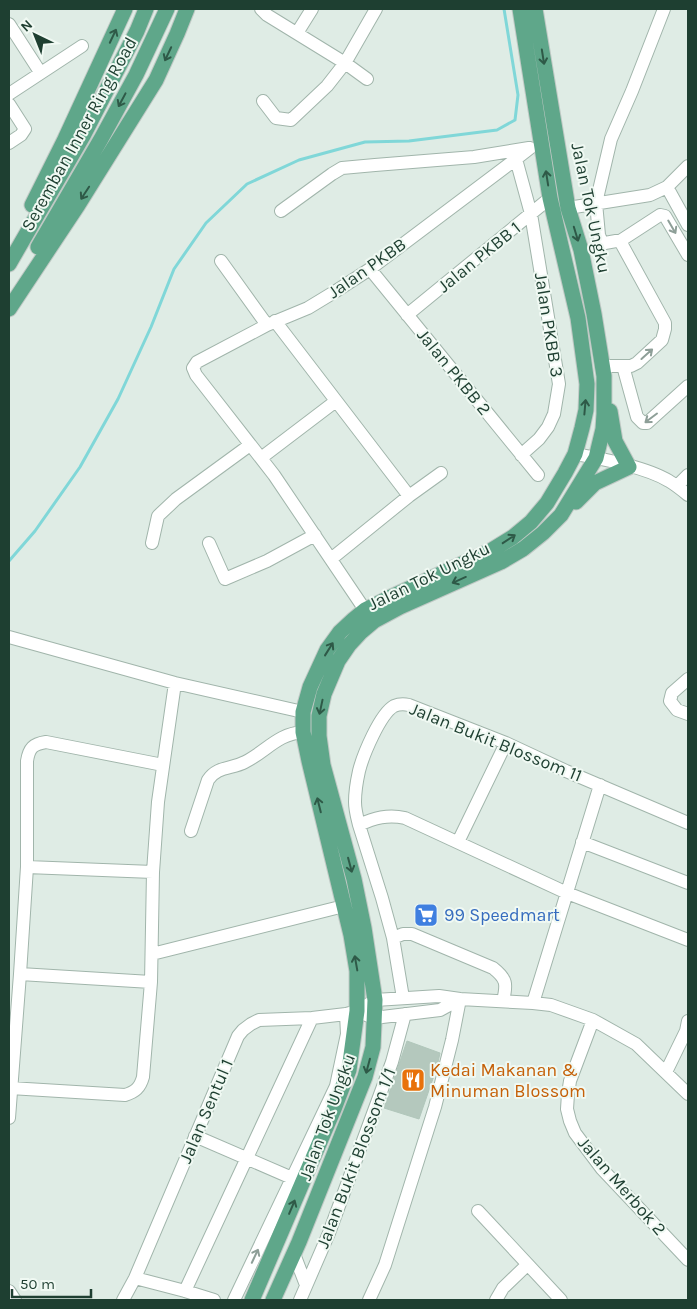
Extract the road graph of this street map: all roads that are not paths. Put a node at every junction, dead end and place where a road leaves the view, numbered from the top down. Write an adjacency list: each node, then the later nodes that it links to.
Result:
1 (125, 9): 32 (main road, one-way to 1)
2 (146, 9): 35 (main road, Seremban Inner Ring Road)
3 (167, 9): 37 (main road, Seremban Inner Ring Road, one-way to 37)
4 (187, 9): 38 (main road, one-way to 38)
5 (261, 9): 12 (street)
6 (312, 9): 12 (street)
7 (376, 9): 14 (street)
8 (520, 9): 21 (main road, Jalan Tok Ungku)
9 (535, 9): 27 (main road, Jalan Tok Ungku, one-way to 27)
10 (664, 9): 26 (street)
11 (9, 24): 15 (street)
12 (297, 33): 14 (street)
13 (82, 46): 15 (street)
14 (345, 63): 16 (street); 18 (street)
15 (40, 72): 17 (street)
16 (367, 79)
17 (9, 94)
18 (263, 100)
19 (9, 104): 20 (street)
20 (9, 144)
21 (536, 147): 22 (street, Jalan PKBB); 25 (main road, Jalan Tok Ungku, one-way to 21); 28 (street)
22 (516, 159): 29 (street, Jalan PKBB 3); 36 (street, Jalan PKBB)
23 (688, 166): 24 (street)
24 (667, 187): 26 (street); 30 (street)
25 (550, 198): 29 (street, Jalan PKBB 1); 47 (main road, Jalan Tok Ungku, one-way to 25)
26 (596, 203): 27 (street); 31 (street)
27 (568, 208): 41 (main road, Jalan Tok Ungku, one-way to 41)
28 (281, 211)
29 (531, 214): 39 (street, Jalan PKBB 1); 48 (street, Jalan PKBB 3)
30 (688, 225)
31 (620, 242): 33 (street, one-way to 33); 42 (street, one-way to 31)
32 (9, 253)
33 (688, 255)
34 (221, 261): 40 (street)
35 (9, 264)
36 (370, 269): 39 (street, Jalan PKBB 2); 40 (street, Jalan PKBB)
37 (9, 302)
38 (9, 309)
39 (407, 316): 48 (street, Jalan PKBB 2)
40 (271, 323): 45 (street); 46 (street, Jalan PKBB)
41 (602, 366): 42 (street); 44 (main road, Jalan Tok Ungku)
42 (624, 366): 43 (street, one-way to 42)
43 (688, 386)
44 (604, 399): 50 (main road, Jalan Tok Ungku); 51 (main road)
45 (336, 401): 49 (street); 57 (street)
46 (250, 445): 49 (street); 60 (street)
47 (575, 454): 50 (street); 63 (main road, Jalan Tok Ungku, one-way to 47)
48 (521, 455): 53 (street, Jalan PKBB 2)
49 (261, 458): 59 (street)
50 (596, 458): 51 (street); 58 (main road, Jalan Tok Ungku)
51 (629, 467): 55 (street); 58 (main road)
52 (441, 473): 57 (street)
53 (538, 475)
54 (688, 475): 55 (street)
55 (676, 486): 56 (street)
56 (688, 495)
57 (409, 496): 62 (street)
58 (561, 515): 90 (main road, Jalan Tok Ungku, one-way to 90)
59 (315, 535): 61 (street); 62 (street)
60 (152, 543)
61 (209, 543)
62 (331, 559): 63 (street)
63 (365, 610): 67 (main road, Jalan Tok Ungku, one-way to 63)
64 (9, 637): 66 (street)
65 (688, 680): 68 (street)
66 (175, 683): 67 (street); 71 (street)
67 (303, 712): 69 (main road, Jalan Tok Ungku)
68 (688, 714)
69 (303, 732): 75 (street); 82 (main road, Jalan Tok Ungku, one-way to 69)
70 (506, 744): 72 (street, Jalan Bukit Blossom 11); 74 (street, Jalan Bukit Blossom 11); 76 (street)
71 (163, 765): 78 (street); 79 (street)
72 (600, 785): 73 (street, Jalan Bukit Blossom 11); 77 (street)
73 (688, 823)
74 (359, 825): 76 (street); 83 (street, Jalan Bukit Blossom 11)
75 (191, 831)
76 (458, 842): 81 (street)
77 (582, 842): 80 (street); 81 (street)
78 (27, 867): 79 (street); 86 (street)
79 (154, 872): 85 (street)
80 (688, 883)
81 (567, 892): 84 (street); 92 (street)
82 (344, 906): 85 (street); 93 (main road, Jalan Tok Ungku, one-way to 82)
83 (393, 938): 88 (street, Jalan Bukit Blossom 11); 91 (street)
84 (688, 940)
85 (152, 954): 87 (street)
86 (20, 974): 87 (street); 100 (street)
87 (151, 982): 100 (street)
88 (403, 998): 89 (street); 90 (street)
89 (460, 999): 91 (street); 94 (street); 121 (street)
90 (376, 1000): 93 (street); 96 (main road, Jalan Tok Ungku)
91 (503, 1001): 92 (street)
92 (533, 1003): 97 (street)
93 (352, 1013): 95 (street, Jalan Sentul 1); 96 (street); 105 (street); 118 (main road, Jalan Tok Ungku, one-way to 93)
94 (405, 1014): 96 (street); 111 (street, Jalan Bukit Blossom 1/1)
95 (312, 1018): 103 (street, Jalan Sentul 1); 104 (street)
96 (374, 1018): 107 (main road, Jalan Tok Ungku, one-way to 107)
97 (593, 1020): 99 (street); 108 (street, Jalan Merbok 2)
98 (688, 1021): 99 (street)
99 (666, 1072): 101 (street)
100 (10, 1088): 102 (street)
101 (688, 1094)
102 (9, 1118)
103 (195, 1136): 104 (street); 110 (street, Jalan Sentul 1)
104 (247, 1158): 105 (street); 113 (street)
105 (292, 1178): 117 (street, one-way to 105)
106 (478, 1212): 109 (street)
107 (294, 1254): 111 (street); 119 (main road, Jalan Tok Ungku)
108 (688, 1260)
109 (527, 1265): 122 (street); 123 (street)
110 (135, 1278): 113 (street); 115 (street, Jalan Sentul 1)
111 (306, 1285): 120 (street, Jalan Bukit Blossom 1/1)
112 (9, 1291): 114 (street)
113 (185, 1291): 116 (street)
114 (15, 1300)
115 (122, 1300)
116 (214, 1300)
117 (234, 1300)
118 (252, 1300)
119 (273, 1300)
120 (300, 1300)
121 (369, 1300)
122 (496, 1300)
123 (561, 1300)

